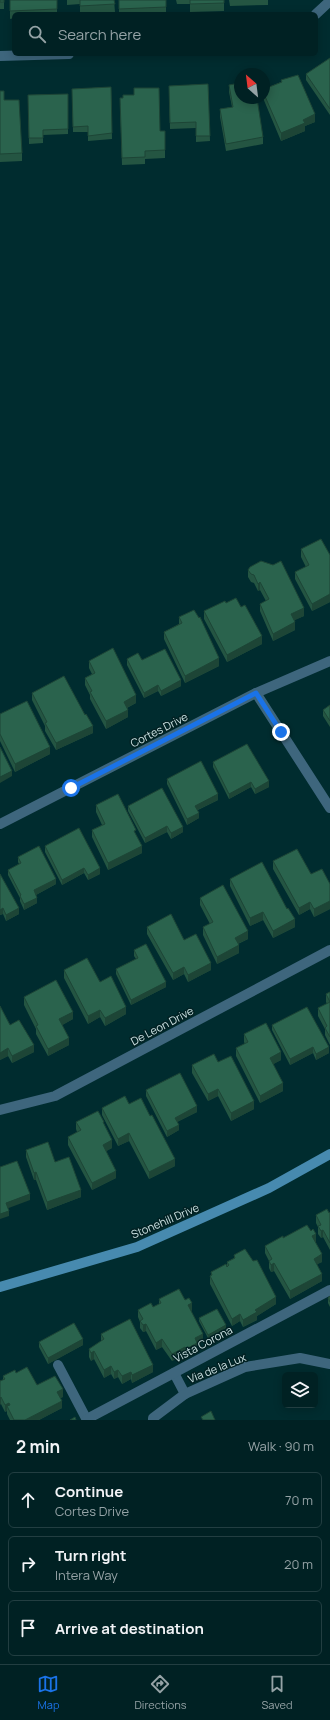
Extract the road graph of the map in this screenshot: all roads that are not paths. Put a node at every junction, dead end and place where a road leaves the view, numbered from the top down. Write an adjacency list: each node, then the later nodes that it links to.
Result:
1 (330, 2): 2 (street)
2 (318, 12)
3 (0, 56): 4 (street)
4 (12, 56)
5 (330, 661): 6 (street, Cortes Drive)
6 (256, 693): 7 (street); 8 (street, Cortes Drive)
7 (330, 808)
8 (0, 824)
9 (330, 950): 10 (street, De Leon Drive)
10 (0, 1110)
11 (330, 1154): 12 (main road, Stonehill Drive)
12 (0, 1287)
13 (330, 1290): 16 (street, Vista Corona)
14 (330, 1364): 17 (street, Via de la Lux)
15 (58, 1366): 18 (street)
16 (174, 1373): 17 (street); 18 (street, Vista Corona)
17 (185, 1394): 19 (street, Via de la Lux)
18 (87, 1420)
19 (153, 1420)

